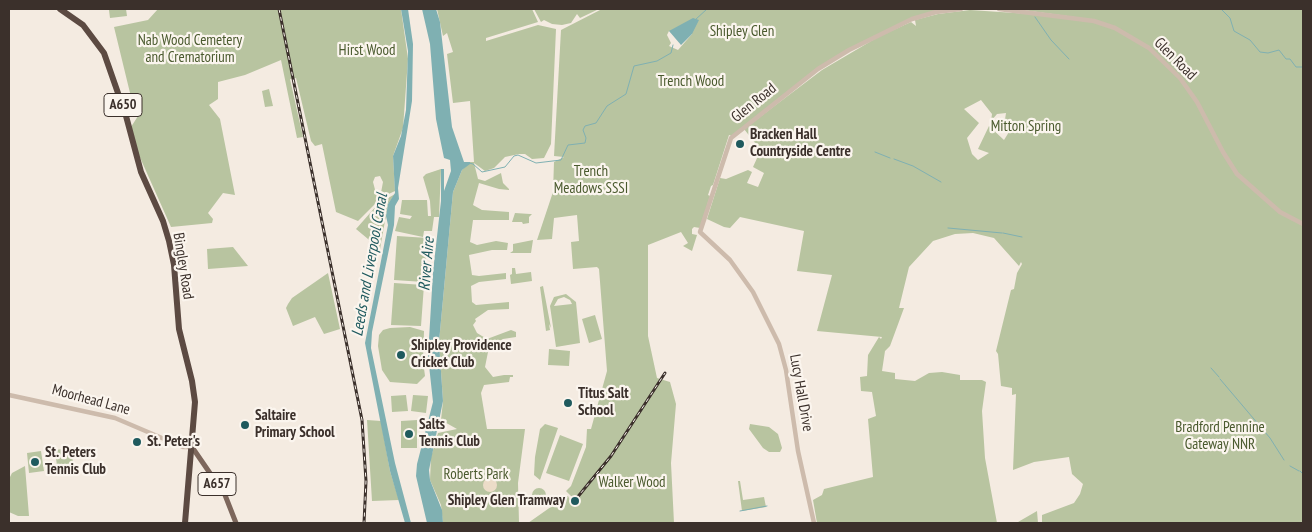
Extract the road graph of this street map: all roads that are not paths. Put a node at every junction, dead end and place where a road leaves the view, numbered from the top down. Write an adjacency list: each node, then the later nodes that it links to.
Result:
1 (60, 9): 7 (highway, Bingley Road / A650)
2 (961, 9): 5 (street, Glen Road)
3 (999, 9): 4 (street, Glen Road)
4 (1303, 224)
5 (700, 232): 10 (street, Lucy Hall Drive)
6 (9, 395): 7 (street, Moorhead Lane)
7 (192, 448): 8 (highway, Bingley Road / A650); 9 (main road, A657)
8 (185, 523)
9 (236, 523)
10 (814, 523)

